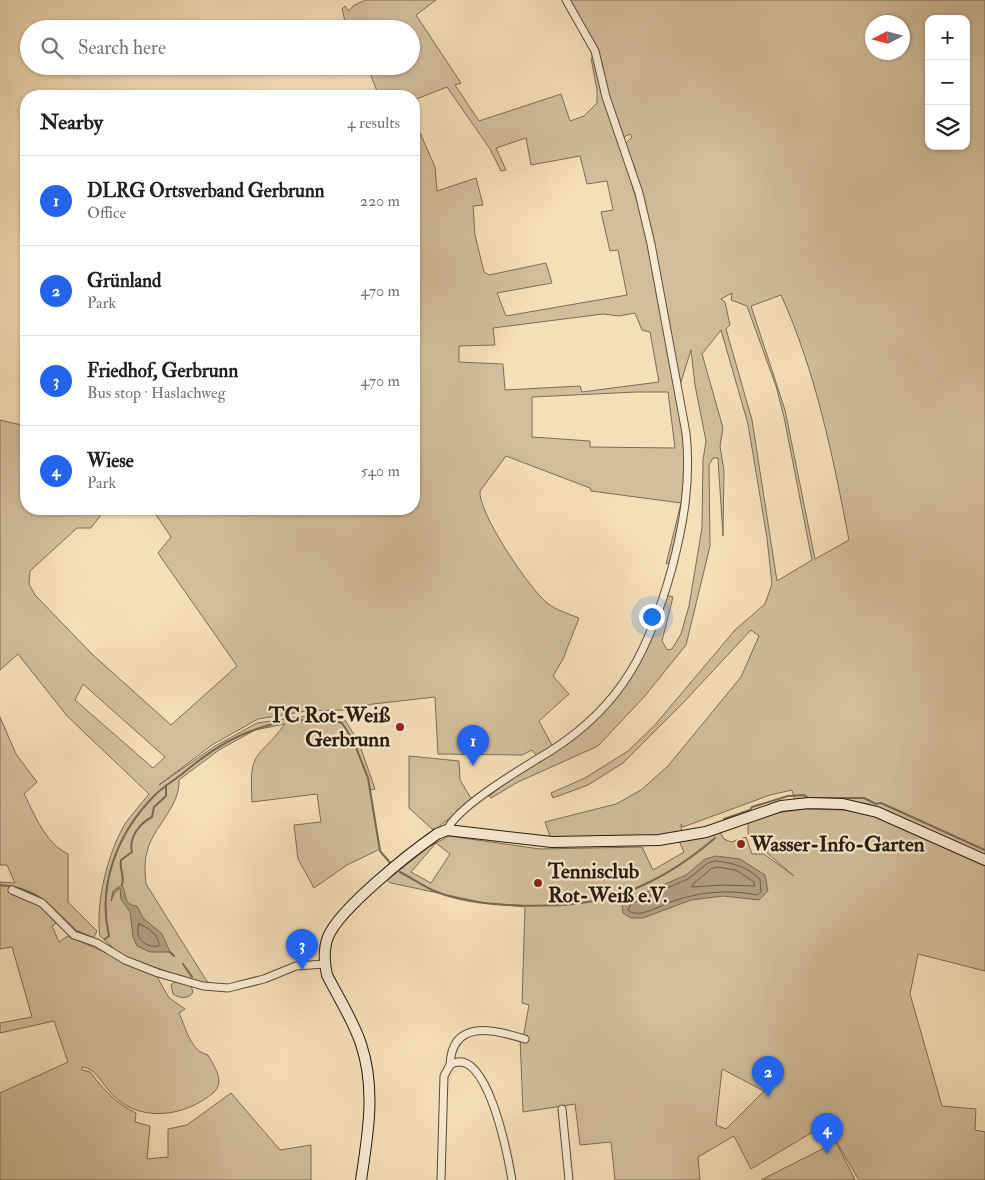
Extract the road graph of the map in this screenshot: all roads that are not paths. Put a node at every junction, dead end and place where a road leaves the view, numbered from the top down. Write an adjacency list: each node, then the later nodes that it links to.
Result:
1 (566, 0): 2 (street)
2 (441, 832): 3 (street); 5 (street)
3 (985, 860)
4 (12, 890): 5 (street)
5 (324, 964): 9 (street)
6 (525, 1038): 7 (street)
7 (450, 1065): 10 (street); 11 (street)
8 (562, 1109): 12 (street)
9 (360, 1180)
10 (441, 1180)
11 (512, 1180)
12 (569, 1180)

